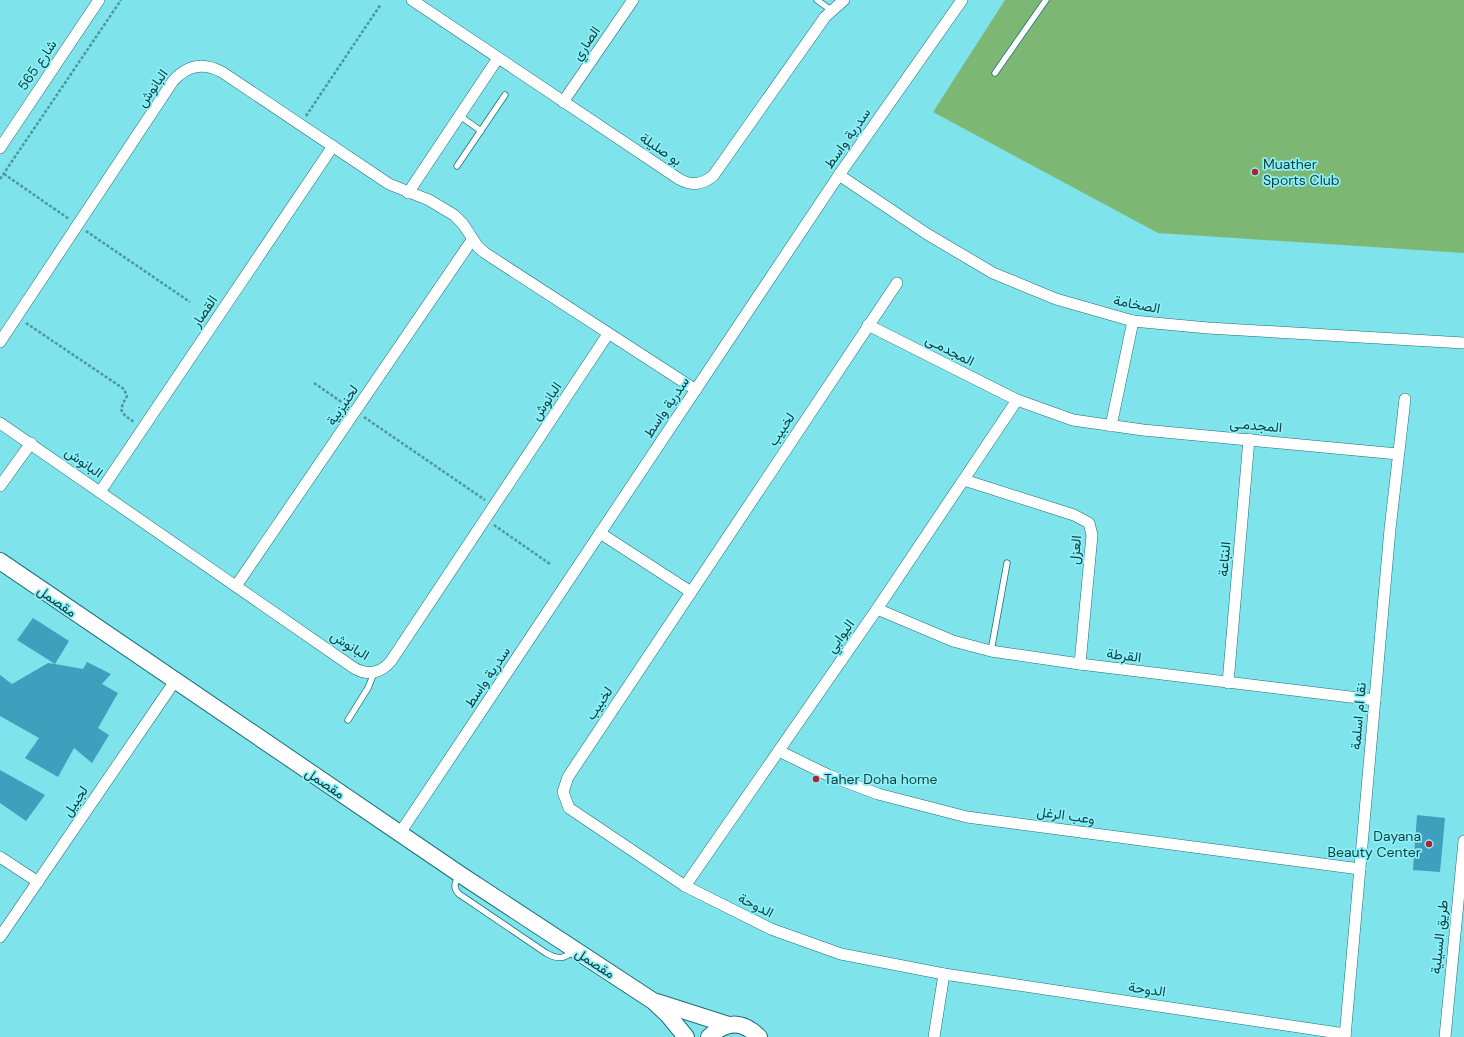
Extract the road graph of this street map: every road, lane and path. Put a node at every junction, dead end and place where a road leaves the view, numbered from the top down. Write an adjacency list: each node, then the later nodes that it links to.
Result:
1 (99, 0): 20 (street, شارع 565)
2 (121, 0): 22 (path)
3 (412, 0): 10 (street, بو صليلة)
4 (632, 0): 15 (street, الصاري)
5 (817, 0): 11 (lane)
6 (844, 0): 11 (street, بو صليلة)
7 (962, 0): 23 (street, سدرية واسط)
8 (1046, 0): 13 (lane)
9 (381, 4): 17 (path)
10 (429, 5): 12 (street, بو صليلة)
11 (831, 10): 15 (street, بو صليلة)
12 (498, 58): 15 (street, بو صليلة); 16 (street)
13 (995, 73)
14 (505, 95): 18 (lane)
15 (563, 102)
16 (460, 116): 18 (lane); 25 (street)
17 (300, 125): 19 (street, البانوش); 26 (street, البانوش)
18 (481, 131): 21 (lane)
19 (333, 146): 25 (street, البانوش); 43 (street, القصار)
20 (0, 148)
21 (457, 166)
22 (4, 174): 24 (path); 26 (path)
23 (839, 175): 31 (street, الصخامة); 37 (street, سدرية واسط)
24 (0, 179)
25 (408, 193): 27 (street, البانوش)
26 (78, 225): 29 (path); 30 (street, البانوش)
27 (472, 240): 33 (street, البانوش); 40 (street, لحنيزبية)
28 (897, 283): 32 (street, لخبيب)
29 (190, 302)
30 (16, 317): 34 (street, البانوش); 43 (path)
31 (1133, 321): 35 (street, الصخامة); 42 (street)
32 (868, 326): 39 (street, المجدمـى); 57 (street, لخبيب)
33 (608, 334): 37 (street, البانوش); 50 (street, البانوش)
34 (0, 342)
35 (1464, 344)
36 (314, 383): 40 (path)
37 (696, 390): 52 (street, سدرية واسط)
38 (1405, 399): 46 (street, نقا ام اسلمة)
39 (1016, 400): 42 (street, المجدمـى); 47 (street, اليوابي)
40 (355, 411): 50 (path); 56 (street, لحنيزبية)
41 (0, 423): 45 (street, البانوش)
42 (1111, 426): 44 (street, المجدمـى)
43 (143, 428): 49 (street, القصار)
44 (1249, 439): 46 (street, المجدمـى); 63 (street, النبّاعة)
45 (30, 443): 48 (street); 49 (street, البانوش)
46 (1398, 454): 64 (street, نقا ام اسلمة)
47 (964, 480): 58 (street, اليوابي); 60 (street, العزل)
48 (0, 486)
49 (100, 492): 56 (street, البانوش)
50 (494, 506): 51 (street, البانوش)
51 (485, 519): 55 (path); 61 (street, البانوش)
52 (600, 533): 57 (street); 68 (street, سدرية واسط)
53 (0, 561): 62 (street, مقصمل)
54 (1007, 563): 59 (lane)
55 (550, 564)
56 (236, 586): 61 (street, البانوش)
57 (691, 592): 67 (street, لخبيب)
58 (877, 609): 59 (street, القرطة); 66 (street, اليوابي)
59 (991, 651): 60 (street, القرطة)
60 (1080, 664): 63 (street, القرطة)
61 (374, 672): 65 (lane)
62 (175, 681): 68 (street, مقصمل); 72 (street, لجبيل)
63 (1228, 683): 64 (street, القرطة)
64 (1375, 700): 71 (street, نقا ام اسلمة)
65 (348, 720)
66 (779, 751): 71 (street, وعب الرغل); 73 (street, اليوابي)
67 (575, 813): 73 (street, الدوحة)
68 (400, 834): 76 (street, مقصمل)
69 (1464, 841): 83 (street, طريق السيلية)
70 (0, 857): 72 (street)
71 (1360, 869): 78 (street, نقا ام اسلمة)
72 (38, 882): 74 (street, لجبيل)
73 (685, 886): 75 (street, الدوحة)
74 (0, 937)
75 (944, 974): 78 (street, الدوحة); 82 (street)
76 (653, 1001): 77 (street, مقصمل); 79 (street, مقصمل)
77 (729, 1025): 80 (street); 81 (street, مقصمل)
78 (1345, 1035)
79 (686, 1037)
80 (709, 1037)
81 (759, 1037)
82 (934, 1037)
83 (1445, 1037)

